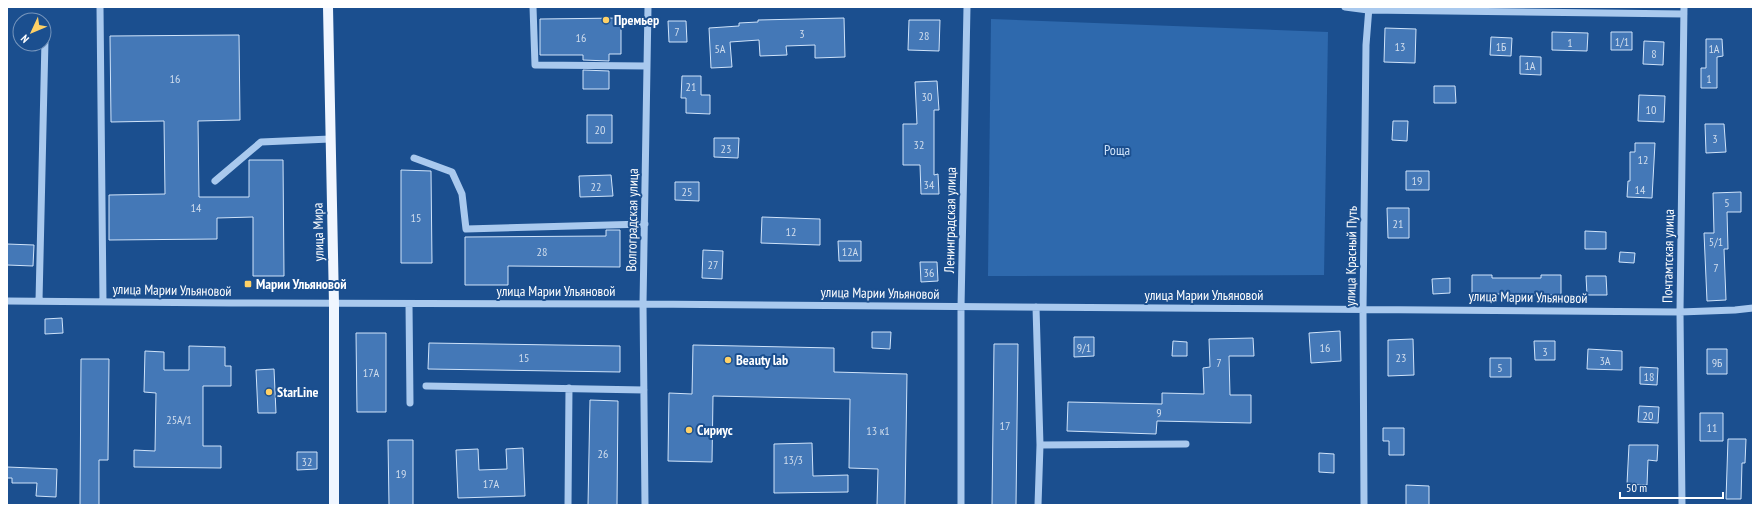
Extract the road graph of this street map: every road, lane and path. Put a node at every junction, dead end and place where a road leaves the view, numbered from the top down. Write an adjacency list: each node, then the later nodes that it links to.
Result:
1 (100, 7): 17 (street)
2 (328, 7): 11 (main road, улица Мира)
3 (533, 7): 10 (street)
4 (648, 7): 10 (street, Волгоградская улица)
5 (967, 7): 21 (street, Ленинградская улица)
6 (1345, 7): 7 (street)
7 (1369, 9): 8 (street); 24 (street, улица Красный Путь)
8 (1684, 11): 25 (street, Почтамтская улица)
9 (45, 52): 16 (street)
10 (647, 66): 14 (street, Волгоградская улица)
11 (330, 139): 13 (street); 18 (main road, улица Мира)
12 (414, 158): 14 (street)
13 (216, 181)
14 (645, 224): 20 (street, Волгоградская улица)
15 (7, 301): 16 (street, улица Марии Ульяновой)
16 (39, 301): 17 (street, улица Марии Ульяновой)
17 (103, 302): 18 (street, улица Марии Ульяновой)
18 (334, 304): 19 (street, улица Марии Ульяновой); 32 (main road, улица Мира)
19 (409, 304): 20 (street, улица Марии Ульяновой); 29 (street)
20 (643, 304): 21 (street, улица Марии Ульяновой); 28 (street, Волгоградская улица)
21 (961, 307): 22 (street, улица Марии Ульяновой); 35 (street, Ленинградская улица)
22 (1036, 307): 24 (street, улица Марии Ульяновой); 31 (street)
23 (1753, 308): 25 (street, улица Марии Ульяновой)
24 (1363, 309): 25 (street, улица Марии Ульяновой); 37 (street, улица Красный Путь)
25 (1680, 312): 38 (street, Почтамтская улица)
26 (426, 386): 27 (street)
27 (569, 388): 28 (street); 33 (street)
28 (644, 390): 34 (street, Волгоградская улица)
29 (410, 403)
30 (1186, 444): 31 (street)
31 (1040, 445): 36 (street)
32 (334, 505)
33 (568, 505)
34 (646, 505)
35 (961, 505)
36 (1038, 505)
37 (1364, 505)
38 (1682, 505)

